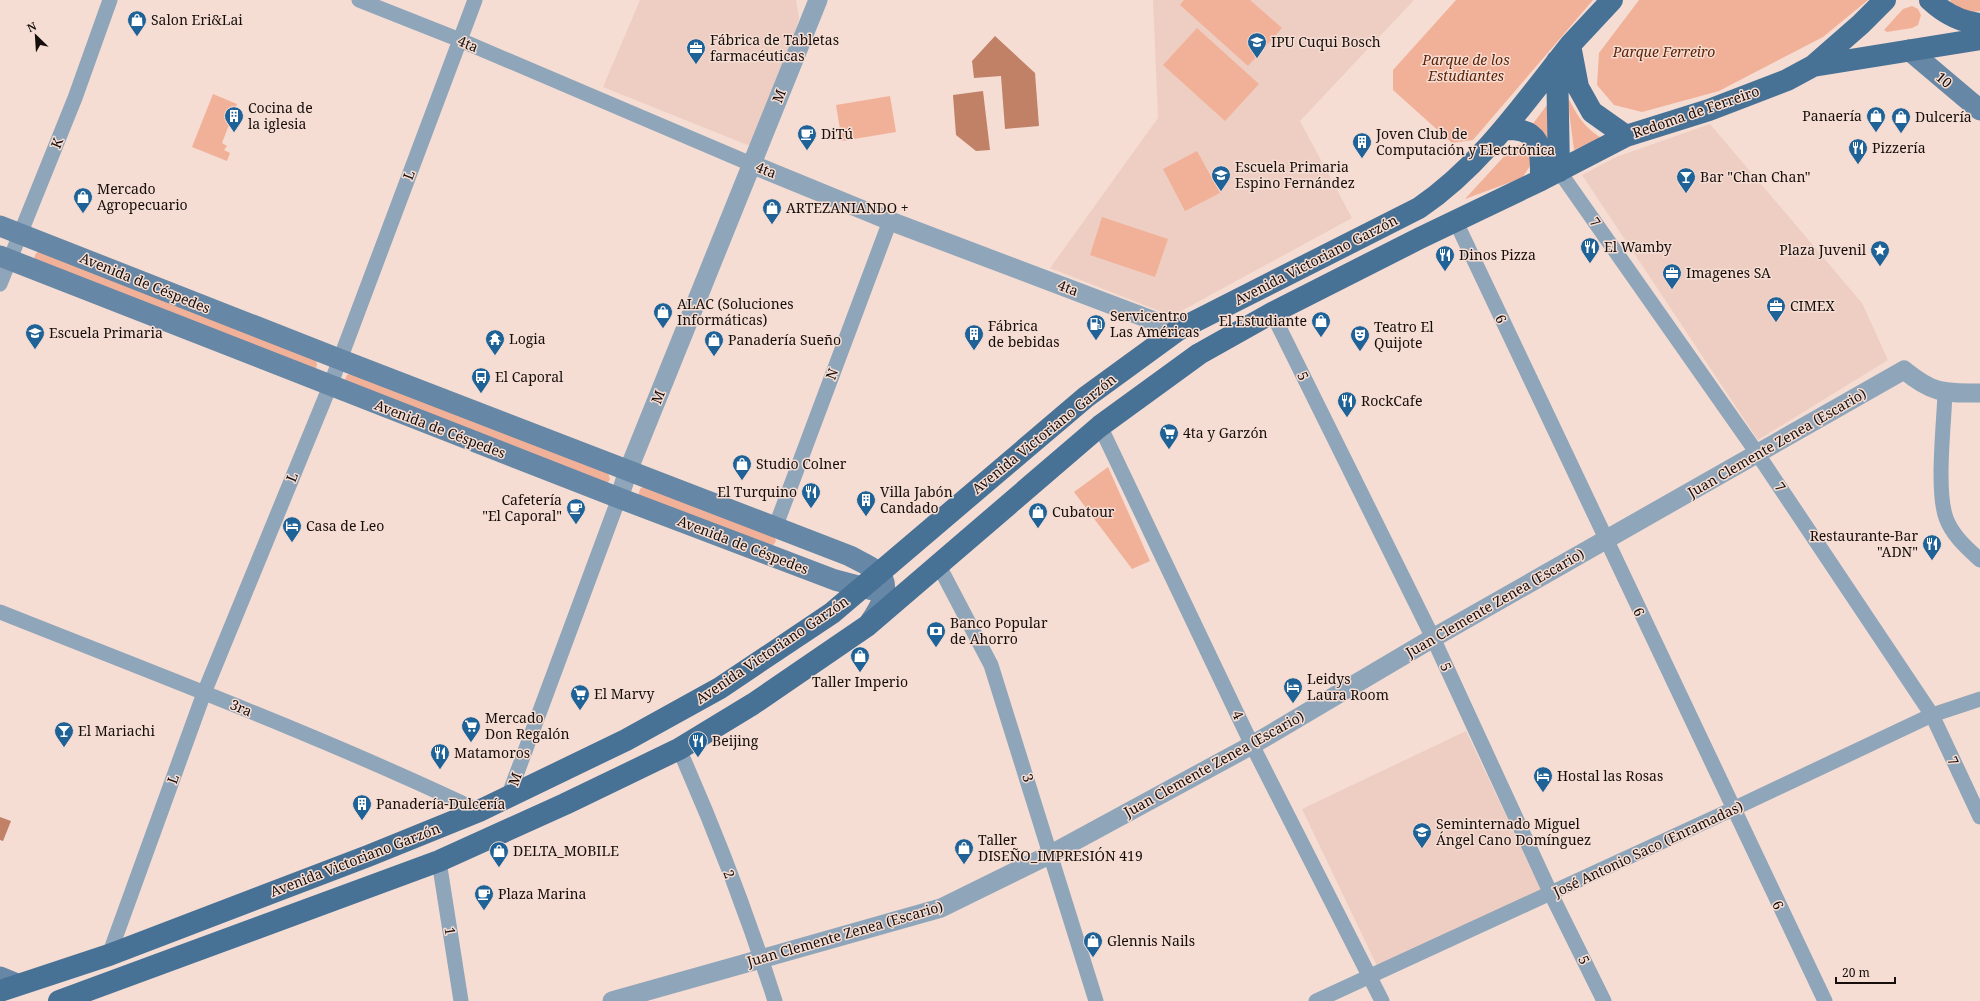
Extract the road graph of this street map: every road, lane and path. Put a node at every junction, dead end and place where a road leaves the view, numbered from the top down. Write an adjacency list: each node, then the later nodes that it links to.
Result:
1 (110, 0): 22 (street, K)
2 (359, 0): 10 (street, 4ta)
3 (475, 0): 10 (street, L)
4 (818, 0): 17 (street, M)
5 (1612, 0): 12 (main road)
6 (1885, 0): 13 (main road, Redoma de Ferreiro)
7 (1930, 0): 8 (main road)
8 (1980, 24)
9 (1980, 39): 11 (main road)
10 (460, 40): 17 (street, 4ta); 27 (street, L)
11 (1909, 50): 13 (main road); 14 (main road, 10)
12 (1564, 53): 15 (main road, Avenida Victoriano Garzón); 16 (main road, Redoma de Ferreiro); 18 (main road)
13 (1813, 66): 16 (main road, Redoma de Ferreiro)
14 (1980, 110)
15 (1505, 129): 18 (main road); 26 (main road, Avenida Victoriano Garzón)
16 (1626, 136): 18 (main road, Avenida Victoriano Garzón)
17 (751, 164): 19 (street, 4ta); 33 (street, M)
18 (1550, 175): 20 (main road, Avenida Victoriano Garzón); 32 (street, 7)
19 (890, 221): 26 (street, 4ta); 35 (street, N)
20 (1456, 222): 25 (main road, Avenida Victoriano Garzón); 36 (street, 6)
21 (0, 226): 22 (main road, Avenida de Céspedes)
22 (20, 233): 23 (street, K); 27 (main road, Avenida de Céspedes)
23 (5, 258): 24 (street, K); 28 (main road, Avenida de Céspedes)
24 (0, 284)
25 (1272, 313): 31 (main road, Avenida Victoriano Garzón); 46 (street, 5)
26 (1178, 330): 37 (main road, Avenida Victoriano Garzón)
27 (339, 359): 28 (street, L); 33 (main road, Avenida de Céspedes)
28 (330, 386): 34 (main road, Avenida de Céspedes); 47 (street, L)
29 (1945, 393): 30 (street); 32 (street, Juan Clemente Zenea (Escario)); 39 (street)
30 (1980, 393)
31 (1100, 426): 40 (main road, Avenida Victoriano Garzón); 50 (street, 4)
32 (1757, 453): 36 (street, Juan Clemente Zenea (Escario)); 49 (street, 7)
33 (628, 471): 34 (street, M); 35 (main road, Avenida de Céspedes)
34 (619, 498): 43 (main road, Avenida de Céspedes); 52 (street, M)
35 (774, 528): 38 (main road, Avenida de Céspedes)
36 (1606, 541): 46 (street, Juan Clemente Zenea (Escario)); 53 (street, 6)
37 (898, 555): 38 (main road, Avenida de Céspedes); 42 (main road, Avenida Victoriano Garzón)
38 (850, 556): 42 (main road, Avenida de Céspedes)
39 (1980, 560)
40 (938, 564): 41 (main road, Avenida Victoriano Garzón); 56 (street, 3)
41 (918, 581): 42 (main road); 45 (main road, Avenida Victoriano Garzón)
42 (881, 582): 43 (main road, Avenida Victoriano Garzón); 45 (main road)
43 (862, 588): 52 (main road, Avenida Victoriano Garzón)
44 (0, 612): 47 (street, 3ra)
45 (867, 626): 51 (main road, Avenida Victoriano Garzón)
46 (1433, 638): 50 (street, Juan Clemente Zenea (Escario)); 58 (street, 5)
47 (204, 693): 54 (street, 3ra); 59 (street, L)
48 (1980, 699): 49 (street, José Antonio Saco (Enramadas))
49 (1932, 715): 53 (street, José Antonio Saco (Enramadas)); 55 (street, 7)
50 (1252, 745): 56 (street, Juan Clemente Zenea (Escario)); 61 (street, 4)
51 (679, 749): 57 (main road, Avenida Victoriano Garzón); 60 (street, 2)
52 (508, 797): 54 (main road, Avenida Victoriano Garzón)
53 (1733, 809): 58 (street, José Antonio Saco (Enramadas)); 71 (street, 6)
54 (479, 811): 59 (main road, Avenida Victoriano Garzón)
55 (1980, 817)
56 (1051, 854): 60 (street, Juan Clemente Zenea (Escario)); 67 (street, 3)
57 (439, 861): 63 (main road, Avenida Victoriano Garzón); 64 (street, 1)
58 (1551, 894): 61 (street, José Antonio Saco (Enramadas)); 70 (street, 5)
59 (108, 955): 62 (main road, Avenida Victoriano Garzón)
60 (762, 958): 65 (street, Juan Clemente Zenea (Escario)); 66 (street, 2)
61 (1371, 977): 68 (street, José Antonio Saco (Enramadas)); 69 (street, 4)
62 (9, 988)
63 (59, 1001)
64 (461, 1001)
65 (612, 1001)
66 (775, 1001)
67 (1096, 1001)
68 (1316, 1001)
69 (1382, 1001)
70 (1604, 1001)
71 (1825, 1001)

